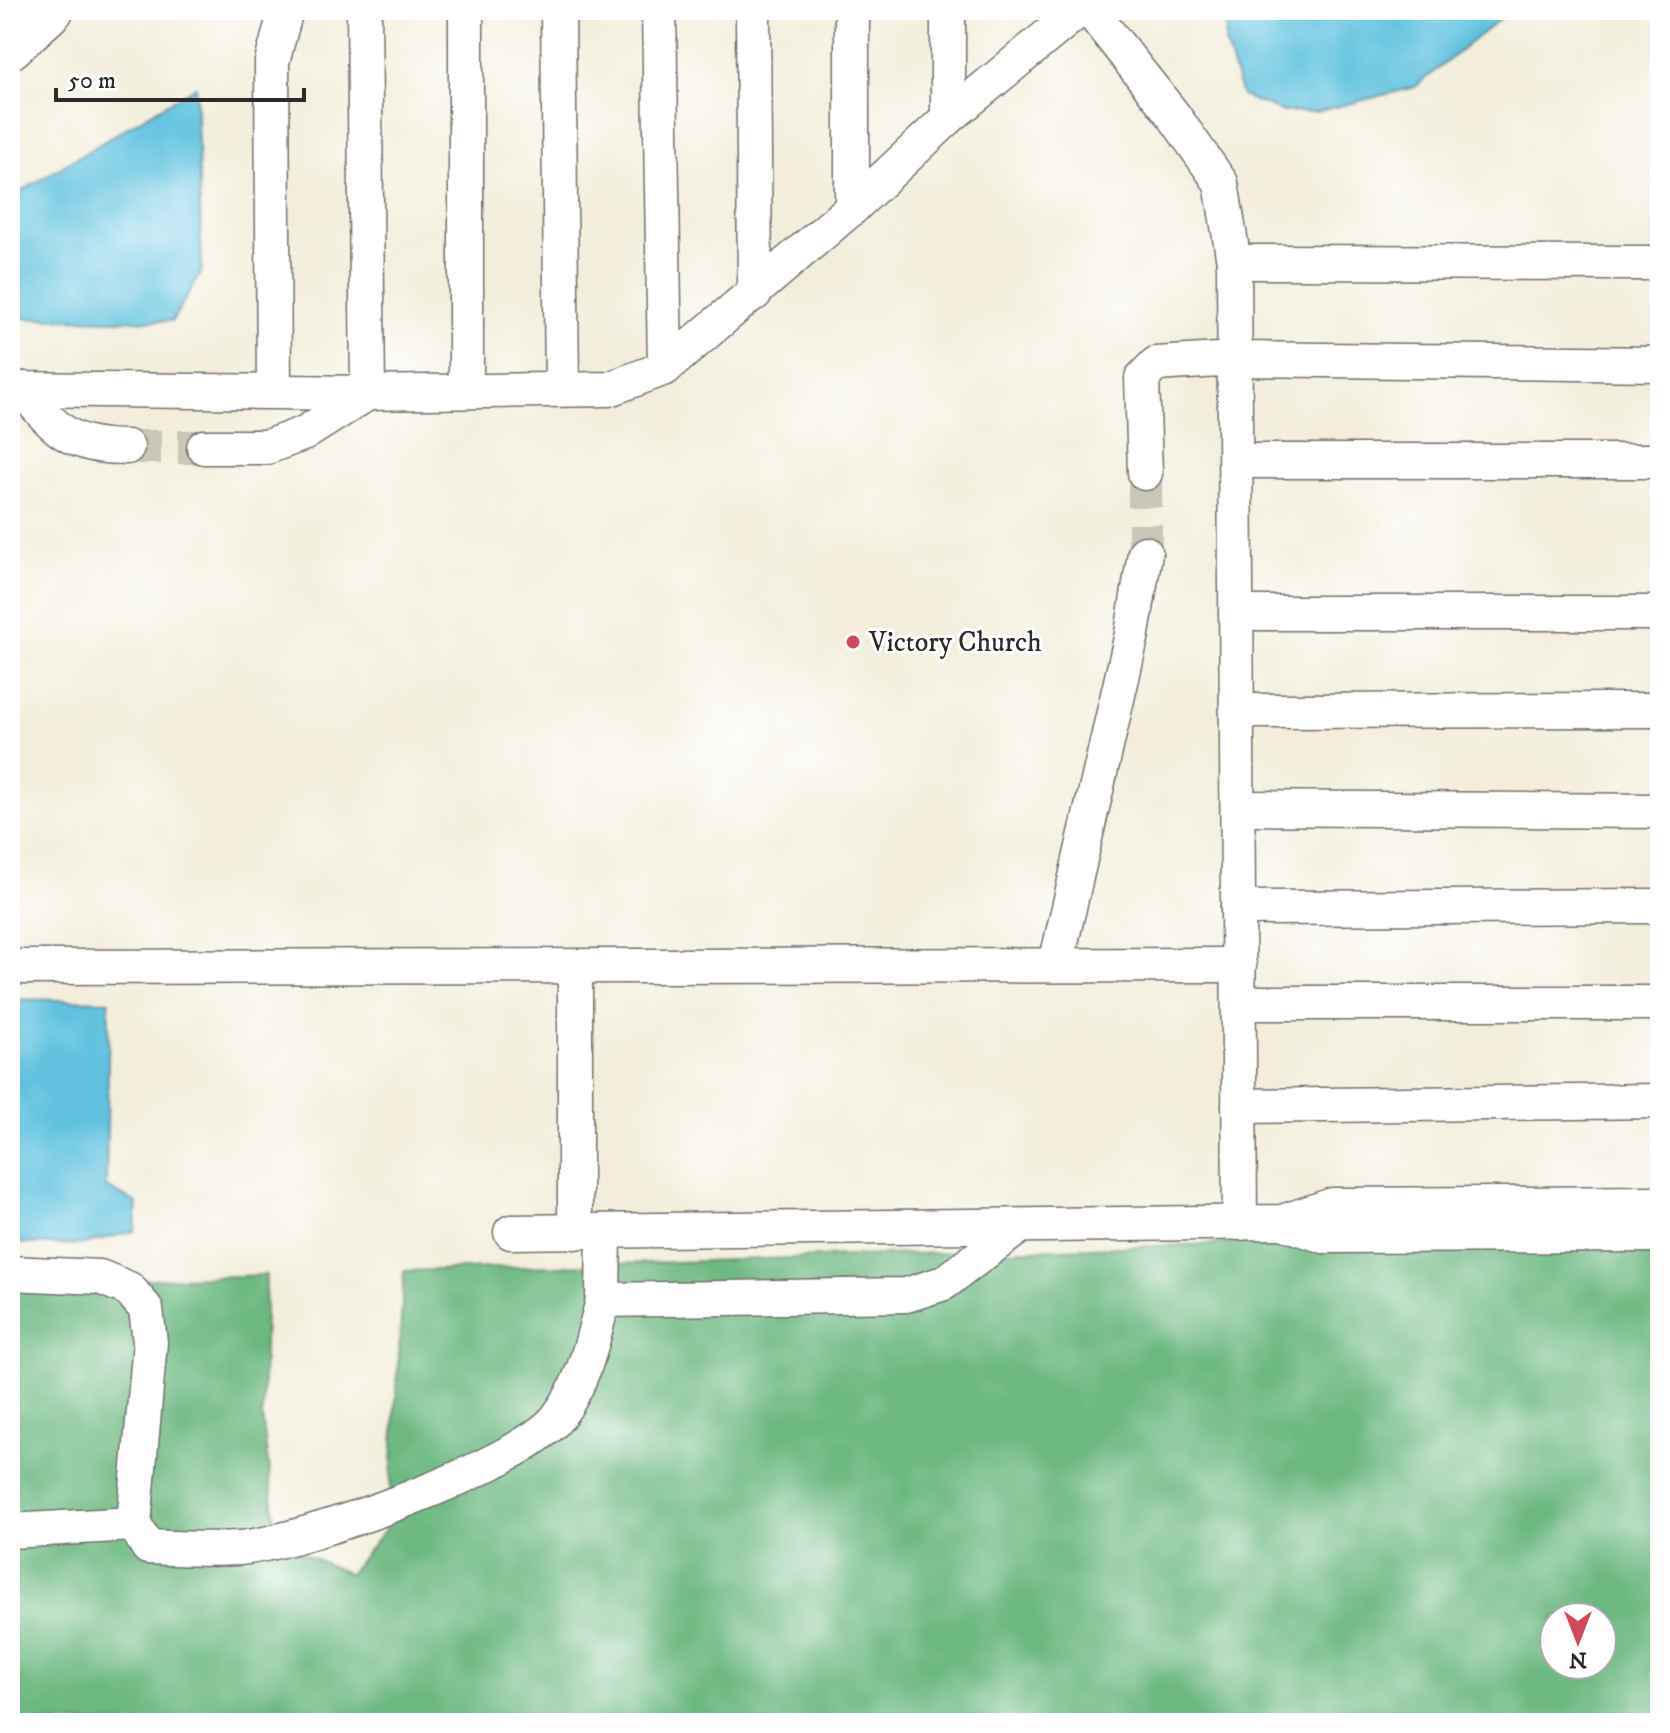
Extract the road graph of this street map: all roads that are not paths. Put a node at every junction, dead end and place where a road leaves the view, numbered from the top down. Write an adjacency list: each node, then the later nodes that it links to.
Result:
1 (51, 10): 13 (highway)
2 (286, 10): 23 (lane)
3 (364, 10): 26 (lane)
4 (466, 10): 24 (lane)
5 (558, 10): 25 (lane)
6 (659, 10): 21 (lane)
7 (753, 10): 18 (lane)
8 (852, 10): 15 (lane)
9 (948, 10): 14 (lane)
10 (1079, 10): 12 (lane)
11 (1090, 10): 16 (lane)
12 (1049, 22): 14 (lane)
13 (10, 47)
14 (948, 118): 15 (lane)
15 (852, 208): 18 (lane)
16 (1234, 262): 17 (lane); 19 (lane)
17 (1660, 263)
18 (755, 293): 21 (lane)
19 (1235, 359): 20 (lane); 29 (lane); 31 (lane)
20 (1660, 364)
21 (665, 368): 25 (lane)
22 (16, 389): 23 (lane); 27 (lane)
23 (274, 389): 26 (lane)
24 (466, 389): 25 (lane); 26 (lane)
25 (562, 389)
26 (368, 393): 28 (lane)
27 (127, 447)
28 (204, 447)
29 (1236, 461): 30 (lane); 33 (lane)
30 (1660, 461)
31 (1145, 473)
32 (1145, 553): 41 (lane)
33 (1236, 613): 34 (lane); 36 (lane)
34 (1660, 613)
35 (1660, 710): 36 (lane)
36 (1237, 711): 37 (lane)
37 (1238, 808): 38 (lane); 40 (lane)
38 (1660, 811)
39 (1660, 906): 40 (lane)
40 (1238, 908): 42 (lane)
41 (1056, 964): 42 (lane); 44 (lane)
42 (1239, 965): 45 (lane)
43 (10, 967): 44 (lane)
44 (575, 968): 53 (lane)
45 (1239, 1003): 46 (lane); 48 (lane)
46 (1660, 1003)
47 (1660, 1101): 48 (lane)
48 (1239, 1106): 51 (lane)
49 (1660, 1203): 50 (lane)
50 (1282, 1222): 51 (lane); 55 (lane)
51 (1240, 1223): 52 (lane)
52 (1020, 1226): 53 (lane); 57 (lane)
53 (590, 1231): 54 (lane); 57 (lane)
54 (511, 1232)
55 (1660, 1235)
56 (10, 1273): 58 (lane)
57 (603, 1300): 58 (lane)
58 (134, 1524): 59 (lane)
59 (10, 1531)

